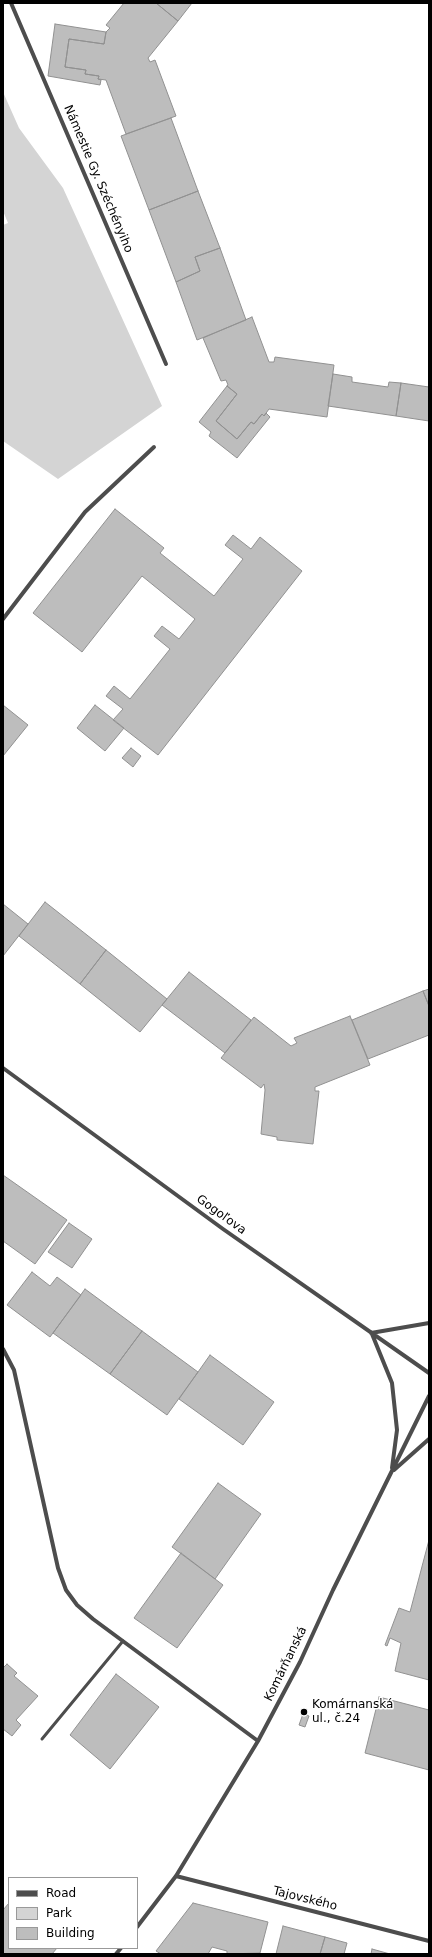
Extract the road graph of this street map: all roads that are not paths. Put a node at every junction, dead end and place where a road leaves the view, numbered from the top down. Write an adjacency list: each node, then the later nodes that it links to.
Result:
1 (11, 3): 2 (street, Námestie Gy. Széchényiho)
2 (166, 364)
3 (154, 447): 4 (street)
4 (3, 619)
5 (3, 1068): 7 (street, Gogoľova)
6 (429, 1323): 7 (street)
7 (371, 1333): 9 (street, Gogoľova); 12 (street)
8 (3, 1349): 13 (street)
9 (429, 1374)
10 (429, 1396): 12 (street, Komárňanská)
11 (429, 1439): 12 (street)
12 (392, 1471): 15 (street, Komárňanská)
13 (123, 1641): 14 (lane); 15 (street)
14 (42, 1739)
15 (258, 1740): 16 (street, Komárňanská)
16 (176, 1876): 17 (street, Komárňanská); 18 (street, Tajovského)
17 (138, 1926)
18 (429, 1941)

